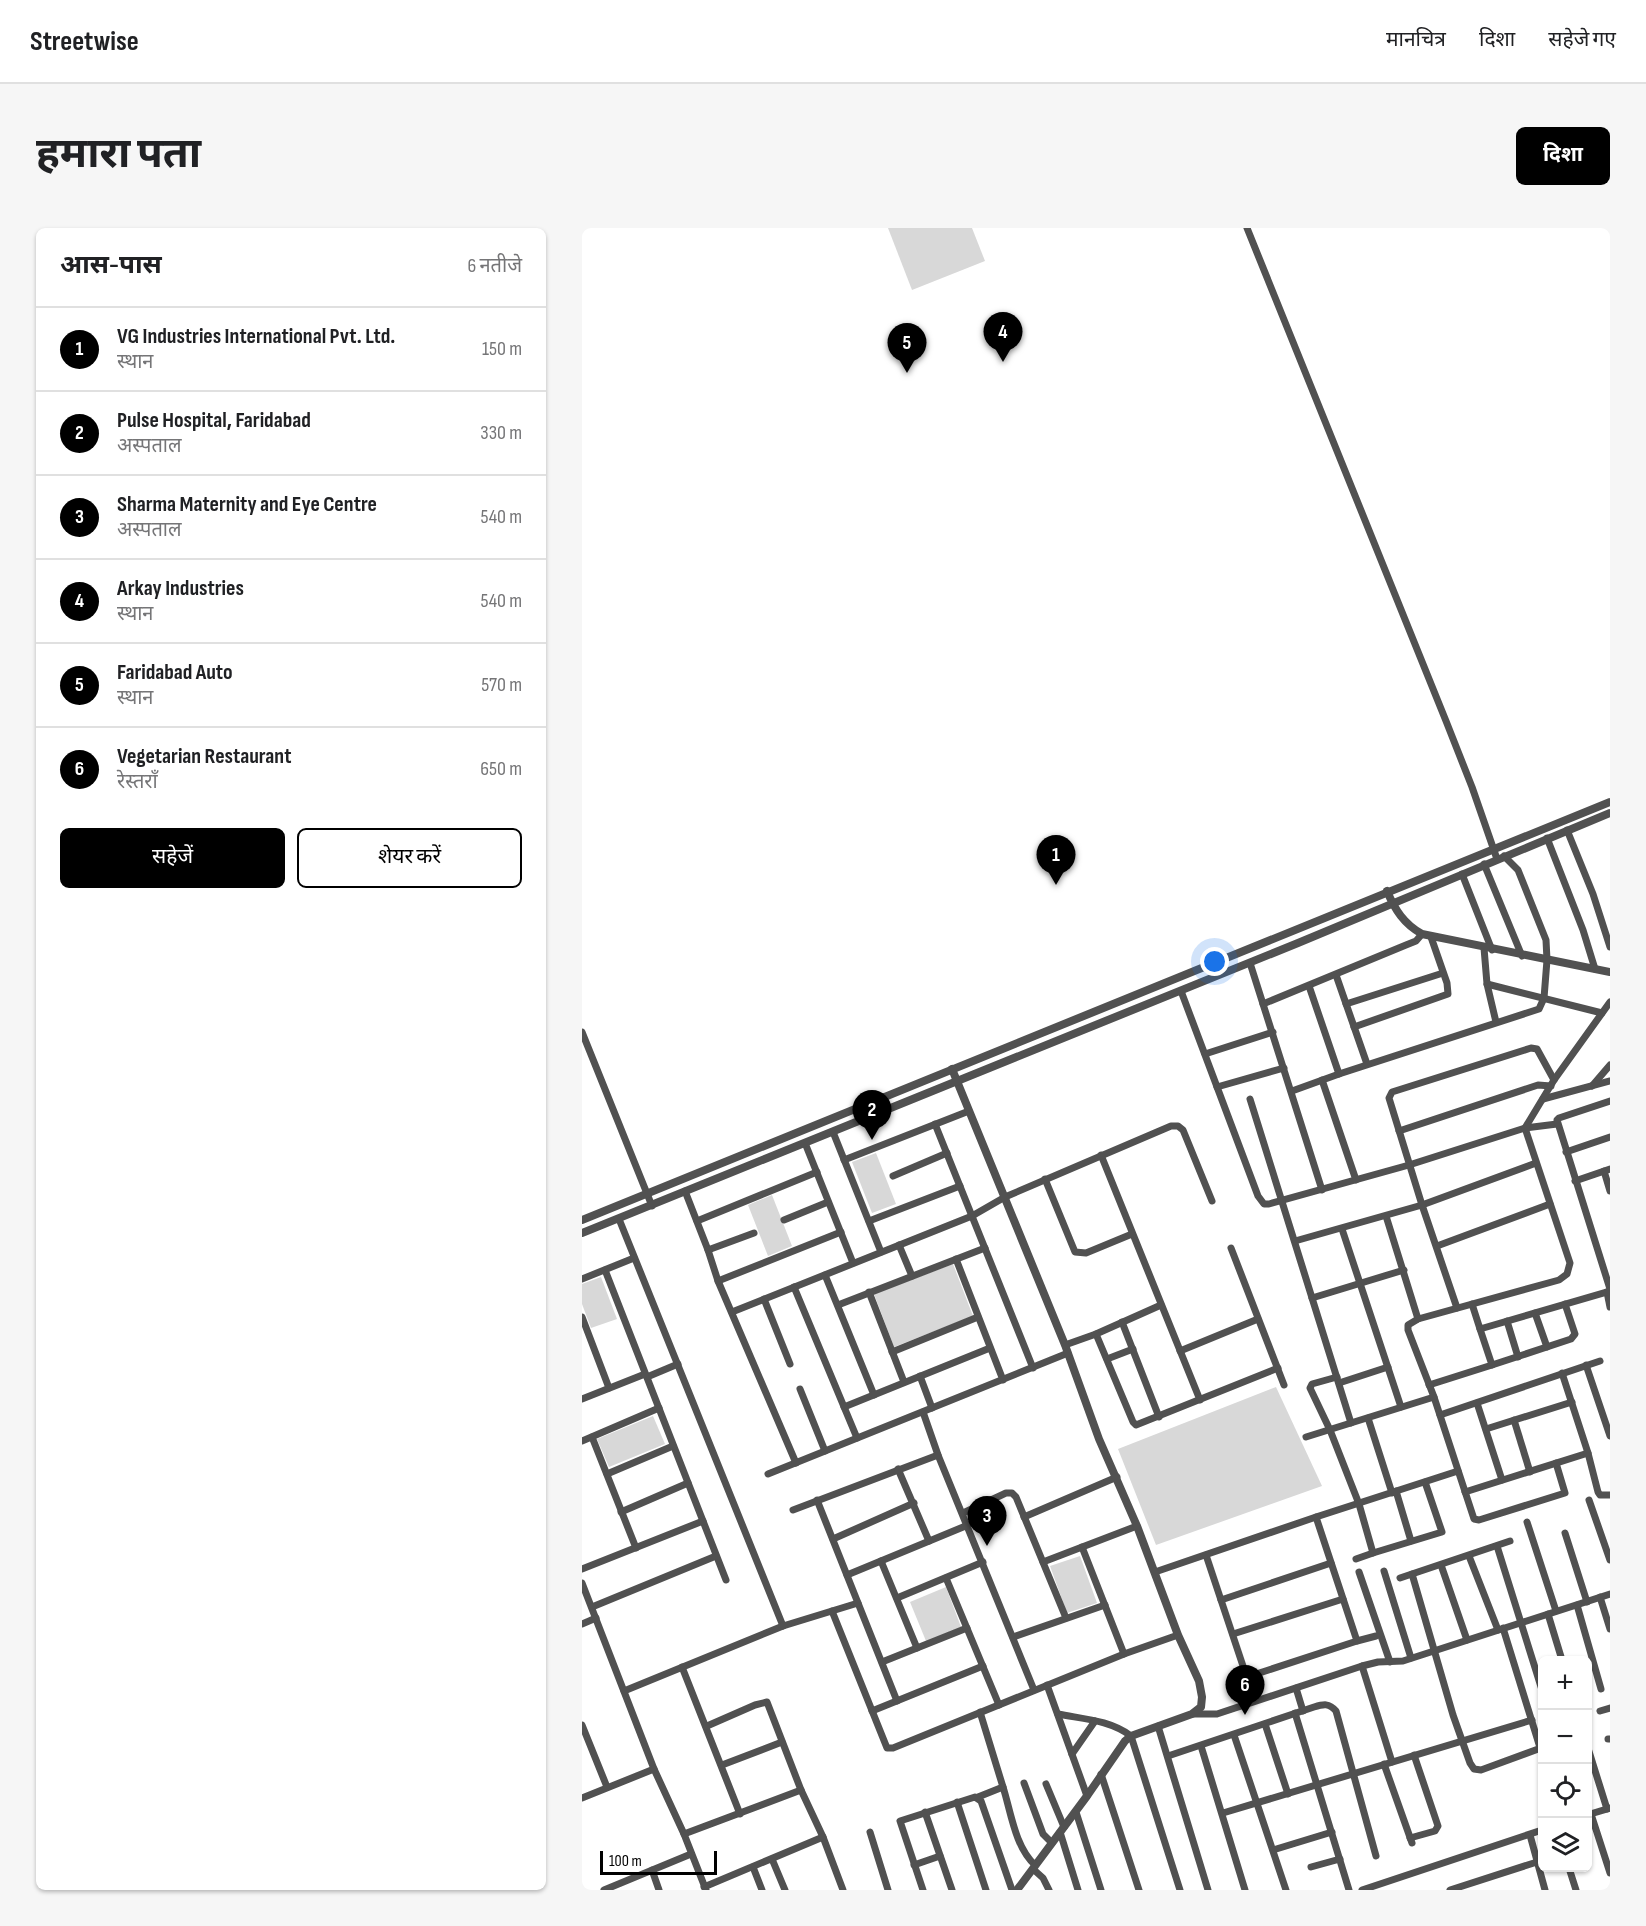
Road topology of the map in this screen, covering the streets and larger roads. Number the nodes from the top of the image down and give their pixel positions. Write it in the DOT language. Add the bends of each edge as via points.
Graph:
graph roads {
  1 [pos="1247,228"];
  2 [pos="1610,802"];
  3 [pos="1610,813"];
  4 [pos="1567,830"];
  5 [pos="1547,838"];
  6 [pos="1493,849"];
  7 [pos="1500,857"];
  8 [pos="1484,864"];
  9 [pos="1462,874"];
  10 [pos="1387,891"];
  11 [pos="1393,905"];
  12 [pos="1422,934"];
  13 [pos="1431,937"];
  14 [pos="1610,947"];
  15 [pos="1488,949"];
  16 [pos="1522,956"];
  17 [pos="1547,960"];
  18 [pos="1250,963"];
  19 [pos="1595,969"];
  20 [pos="1610,972"];
  21 [pos="1443,973"];
  22 [pos="1336,975"];
  23 [pos="1487,984"];
  24 [pos="1310,986"];
  25 [pos="1181,991"];
  26 [pos="1544,998"];
  27 [pos="1610,1002"];
  28 [pos="1263,1004"];
  29 [pos="1346,1004"];
  30 [pos="1602,1013"];
  31 [pos="1496,1022"];
  32 [pos="1354,1027"];
  33 [pos="582,1032"];
  34 [pos="1273,1032"];
  35 [pos="1205,1054"];
  36 [pos="1367,1064"];
  37 [pos="1610,1065"];
  38 [pos="1284,1068"];
  39 [pos="952,1069"];
  40 [pos="1339,1074"];
  41 [pos="1322,1080"];
  42 [pos="1610,1081"];
  43 [pos="957,1082"];
  44 [pos="1553,1083"];
  45 [pos="1592,1086"];
  46 [pos="1217,1087"];
  47 [pos="1292,1091"];
  48 [pos="1250,1099"];
  49 [pos="1543,1099"];
  50 [pos="1610,1101"];
  51 [pos="969,1111"];
  52 [pos="935,1124"];
  53 [pos="1557,1124"];
  54 [pos="1525,1128"];
  55 [pos="1399,1131"];
  56 [pos="832,1132"];
  57 [pos="1610,1137"];
  58 [pos="805,1143"];
  59 [pos="1566,1152"];
  60 [pos="947,1153"];
  61 [pos="1101,1155"];
  62 [pos="844,1161"];
  63 [pos="1536,1163"];
  64 [pos="1409,1165"];
  65 [pos="1607,1170"];
  66 [pos="817,1172"];
  67 [pos="893,1176"];
  68 [pos="1045,1179"];
  69 [pos="1356,1180"];
  70 [pos="1575,1181"];
  71 [pos="960,1186"];
  72 [pos="658,1189"];
  73 [pos="1322,1190"];
  74 [pos="685,1191"];
  75 [pos="1610,1191"];
  76 [pos="647,1193"];
  77 [pos="1005,1197"];
  78 [pos="663,1201"];
  79 [pos="1212,1201"];
  80 [pos="1282,1201"];
  81 [pos="828,1202"];
  82 [pos="1550,1204"];
  83 [pos="1422,1205"];
  84 [pos="652,1206"];
  85 [pos="972,1216"];
  86 [pos="1386,1216"];
  87 [pos="619,1219"];
  88 [pos="582,1220"];
  89 [pos="784,1220"];
  90 [pos="697,1221"];
  91 [pos="869,1221"];
  92 [pos="1342,1228"];
  93 [pos="841,1232"];
  94 [pos="582,1233"];
  95 [pos="754,1233"];
  96 [pos="1132,1234"];
  97 [pos="1295,1242"];
  98 [pos="899,1245"];
  99 [pos="1437,1246"];
  100 [pos="985,1248"];
  101 [pos="1231,1248"];
  102 [pos="708,1250"];
  103 [pos="881,1252"];
  104 [pos="634,1257"];
  105 [pos="956,1259"];
  106 [pos="853,1263"];
  107 [pos="605,1270"];
  108 [pos="1404,1270"];
  109 [pos="825,1275"];
  110 [pos="912,1276"];
  111 [pos="582,1279"];
  112 [pos="718,1281"];
  113 [pos="1360,1283"];
  114 [pos="794,1287"];
  115 [pos="1609,1291"];
  116 [pos="869,1292"];
  117 [pos="1312,1298"];
  118 [pos="764,1299"];
  119 [pos="1472,1304"];
  120 [pos="1565,1304"];
  121 [pos="838,1305"];
  122 [pos="1161,1305"];
  123 [pos="1610,1306"];
  124 [pos="1457,1308"];
  125 [pos="732,1312"];
  126 [pos="1535,1313"];
  127 [pos="582,1317"];
  128 [pos="978,1317"];
  129 [pos="1258,1319"];
  130 [pos="1418,1319"];
  131 [pos="1507,1321"];
  132 [pos="1122,1322"];
  133 [pos="1480,1329"];
  134 [pos="1096,1334"];
  135 [pos="1547,1347"];
  136 [pos="990,1348"];
  137 [pos="1067,1349"];
  138 [pos="1133,1349"];
  139 [pos="1180,1351"];
  140 [pos="892,1352"];
  141 [pos="1518,1357"];
  142 [pos="1107,1359"];
  143 [pos="1600,1361"];
  144 [pos="678,1364"];
  145 [pos="790,1364"];
  146 [pos="1492,1365"];
  147 [pos="1586,1365"];
  148 [pos="1388,1367"];
  149 [pos="1033,1368"];
  150 [pos="1278,1368"];
  151 [pos="1562,1374"];
  152 [pos="646,1375"];
  153 [pos="920,1376"];
  154 [pos="1003,1380"];
  155 [pos="1338,1380"];
  156 [pos="904,1382"];
  157 [pos="1284,1385"];
  158 [pos="1430,1385"];
  159 [pos="609,1388"];
  160 [pos="800,1389"];
  161 [pos="874,1395"];
  162 [pos="1434,1396"];
  163 [pos="582,1399"];
  164 [pos="1200,1400"];
  165 [pos="1477,1402"];
  166 [pos="1572,1402"];
  167 [pos="844,1407"];
  168 [pos="1401,1407"];
  169 [pos="659,1408"];
  170 [pos="932,1408"];
  171 [pos="923,1412"];
  172 [pos="1440,1415"];
  173 [pos="1159,1417"];
  174 [pos="1368,1418"];
  175 [pos="1514,1420"];
  176 [pos="1351,1423"];
  177 [pos="1486,1429"];
  178 [pos="1330,1430"];
  179 [pos="1610,1436"];
  180 [pos="592,1437"];
  181 [pos="1306,1437"];
  182 [pos="857,1438"];
  183 [pos="582,1441"];
  184 [pos="674,1446"];
  185 [pos="825,1451"];
  186 [pos="1588,1454"];
  187 [pos="938,1455"];
  188 [pos="796,1463"];
  189 [pos="1556,1463"];
  190 [pos="898,1469"];
  191 [pos="1458,1471"];
  192 [pos="1530,1472"];
  193 [pos="607,1474"];
  194 [pos="768,1474"];
  195 [pos="1117,1477"];
  196 [pos="1502,1480"];
  197 [pos="1425,1482"];
  198 [pos="688,1483"];
  199 [pos="1394,1492"];
  200 [pos="1465,1492"];
  201 [pos="1610,1495"];
  202 [pos="817,1500"];
  203 [pos="1589,1500"];
  204 [pos="914,1503"];
  205 [pos="1359,1504"];
  206 [pos="793,1510"];
  207 [pos="621,1512"];
  208 [pos="963,1513"];
  209 [pos="1024,1516"];
  210 [pos="1316,1516"];
  211 [pos="703,1521"];
  212 [pos="1527,1522"];
  213 [pos="968,1525"];
  214 [pos="1137,1526"];
  215 [pos="1565,1533"];
  216 [pos="832,1539"];
  217 [pos="928,1541"];
  218 [pos="1411,1541"];
  219 [pos="1510,1541"];
  220 [pos="1497,1546"];
  221 [pos="1082,1547"];
  222 [pos="636,1548"];
  223 [pos="1373,1552"];
  224 [pos="1206,1555"];
  225 [pos="1469,1556"];
  226 [pos="717,1557"];
  227 [pos="1356,1559"];
  228 [pos="1610,1560"];
  229 [pos="881,1561"];
  230 [pos="983,1562"];
  231 [pos="1042,1562"];
  232 [pos="1331,1563"];
  233 [pos="1441,1565"];
  234 [pos="582,1569"];
  235 [pos="1384,1571"];
  236 [pos="1155,1572"];
  237 [pos="1359,1572"];
  238 [pos="1413,1574"];
  239 [pos="847,1575"];
  240 [pos="946,1578"];
  241 [pos="1400,1578"];
  242 [pos="726,1580"];
  243 [pos="582,1583"];
  244 [pos="1610,1594"];
  245 [pos="897,1598"];
  246 [pos="1600,1598"];
  247 [pos="1343,1599"];
  248 [pos="1221,1600"];
  249 [pos="1587,1602"];
  250 [pos="858,1603"];
  251 [pos="1105,1605"];
  252 [pos="1577,1605"];
  253 [pos="592,1607"];
  254 [pos="832,1611"];
  255 [pos="1556,1611"];
  256 [pos="1548,1614"];
  257 [pos="596,1618"];
  258 [pos="1066,1618"];
  259 [pos="1523,1622"];
  260 [pos="582,1624"];
  261 [pos="783,1626"];
  262 [pos="967,1628"];
  263 [pos="1501,1629"];
  264 [pos="1610,1629"];
  265 [pos="1233,1634"];
  266 [pos="1178,1635"];
  267 [pos="1376,1636"];
  268 [pos="1013,1637"];
  269 [pos="1467,1640"];
  270 [pos="1356,1641"];
  271 [pos="917,1648"];
  272 [pos="1435,1650"];
  273 [pos="1124,1654"];
  274 [pos="1561,1656"];
  275 [pos="1411,1658"];
  276 [pos="882,1662"];
  277 [pos="1390,1662"];
  278 [pos="983,1666"];
  279 [pos="1362,1666"];
  280 [pos="682,1667"];
  281 [pos="1538,1676"];
  282 [pos="1247,1677"];
  283 [pos="1047,1685"];
  284 [pos="1296,1688"];
  285 [pos="1601,1689"];
  286 [pos="1034,1690"];
  287 [pos="624,1691"];
  288 [pos="1253,1695"];
  289 [pos="897,1701"];
  290 [pos="999,1705"];
  291 [pos="1610,1708"];
  292 [pos="872,1711"];
  293 [pos="1600,1711"];
  294 [pos="980,1712"];
  295 [pos="1299,1712"];
  296 [pos="1058,1714"];
  297 [pos="1192,1714"];
  298 [pos="1532,1720"];
  299 [pos="1095,1721"];
  300 [pos="1264,1724"];
  301 [pos="582,1725"];
  302 [pos="706,1726"];
  303 [pos="1158,1726"];
  304 [pos="1234,1735"];
  305 [pos="1131,1736"];
  306 [pos="584,1737"];
  307 [pos="1538,1739"];
  308 [pos="1462,1740"];
  309 [pos="782,1742"];
  310 [pos="1201,1746"];
  311 [pos="1538,1752"];
  312 [pos="1072,1754"];
  313 [pos="1414,1755"];
  314 [pos="1168,1756"];
  315 [pos="1592,1760"];
  316 [pos="1388,1763"];
  317 [pos="722,1766"];
  318 [pos="654,1769"];
  319 [pos="1101,1773"];
  320 [pos="1354,1773"];
  321 [pos="1024,1783"];
  322 [pos="1046,1784"];
  323 [pos="1318,1784"];
  324 [pos="608,1787"];
  325 [pos="1003,1787"];
  326 [pos="801,1790"];
  327 [pos="1287,1794"];
  328 [pos="1087,1796"];
  329 [pos="978,1797"];
  330 [pos="582,1798"];
  331 [pos="957,1802"];
  332 [pos="1257,1804"];
  333 [pos="1608,1808"];
  334 [pos="925,1812"];
  335 [pos="1076,1812"];
  336 [pos="1222,1813"];
  337 [pos="1592,1813"];
  338 [pos="740,1814"];
  339 [pos="1590,1818"];
  340 [pos="1062,1829"];
  341 [pos="870,1832"];
  342 [pos="1332,1832"];
  343 [pos="1538,1832"];
  344 [pos="684,1834"];
  345 [pos="1530,1835"];
  346 [pos="824,1837"];
  347 [pos="1052,1843"];
  348 [pos="1273,1850"];
  349 [pos="692,1854"];
  350 [pos="940,1856"];
  351 [pos="1376,1856"];
  352 [pos="772,1859"];
  353 [pos="1340,1859"];
  354 [pos="1536,1862"];
  355 [pos="914,1865"];
  356 [pos="753,1867"];
  357 [pos="1034,1867"];
  358 [pos="1311,1867"];
  359 [pos="652,1870"];
  360 [pos="1570,1872"];
  361 [pos="1610,1873"];
  362 [pos="705,1888"];
  363 [pos="604,1890"];
  364 [pos="659,1890"];
  365 [pos="762,1890"];
  366 [pos="785,1890"];
  367 [pos="843,1890"];
  368 [pos="888,1890"];
  369 [pos="923,1890"];
  370 [pos="952,1890"];
  371 [pos="986,1890"];
  372 [pos="1012,1890"];
  373 [pos="1017,1890"];
  374 [pos="1049,1890"];
  375 [pos="1078,1890"];
  376 [pos="1101,1890"];
  377 [pos="1139,1890"];
  378 [pos="1180,1890"];
  379 [pos="1208,1890"];
  380 [pos="1245,1890"];
  381 [pos="1286,1890"];
  382 [pos="1349,1890"];
  383 [pos="1362,1890"];
  384 [pos="1450,1890"];
  385 [pos="1545,1890"];
  386 [pos="1576,1890"];
  1 -- 6 [label="street"];
  2 -- 6 [label="street"];
  3 -- 4 [label="street"];
  4 -- 5 [label="street"];
  4 -- 14 [label="street"];
  5 -- 7 [label="street"];
  5 -- 19 [label="street"];
  6 -- 7 [label="street"];
  6 -- 10 [label="street"];
  7 -- 8 [label="street"];
  7 -- 17 [label="street" via="1518,870 1546,940"];
  8 -- 9 [label="street"];
  8 -- 16 [label="street"];
  9 -- 11 [label="street"];
  9 -- 15 [label="street"];
  10 -- 11 [label="street"];
  10 -- 39 [label="street"];
  11 -- 12 [label="street" via="1410,928"];
  11 -- 18 [label="street"];
  12 -- 13 [label="street"];
  12 -- 22 [label="street" via="1419,939"];
  13 -- 15 [label="street"];
  13 -- 21 [label="street"];
  15 -- 16 [label="street"];
  15 -- 23 [label="street"];
  16 -- 17 [label="street"];
  17 -- 19 [label="street"];
  17 -- 26 [label="street"];
  18 -- 25 [label="street"];
  18 -- 28 [label="street"];
  19 -- 20 [label="street"];
  21 -- 29 [label="street"];
  21 -- 32 [label="street" via="1446,997"];
  22 -- 24 [label="street"];
  22 -- 29 [label="street"];
  23 -- 26 [label="street"];
  23 -- 31 [label="street"];
  24 -- 28 [label="street"];
  24 -- 40 [label="street"];
  25 -- 35 [label="street"];
  25 -- 43 [label="street"];
  26 -- 30 [label="street"];
  26 -- 31 [label="street" via="1539,1009"];
  27 -- 30 [label="street"];
  28 -- 34 [label="street"];
  29 -- 32 [label="street"];
  30 -- 44 [label="street"];
  31 -- 36 [label="street"];
  32 -- 36 [label="street"];
  33 -- 76 [label="street"];
  34 -- 35 [label="street"];
  34 -- 38 [label="street"];
  35 -- 46 [label="street"];
  36 -- 40 [label="street"];
  37 -- 45 [label="street"];
  38 -- 46 [label="street"];
  38 -- 47 [label="street"];
  39 -- 43 [label="street"];
  39 -- 72 [label="street"];
  40 -- 41 [label="street"];
  41 -- 47 [label="street"];
  41 -- 69 [label="street"];
  42 -- 45 [label="street"];
  43 -- 51 [label="street"];
  43 -- 56 [label="street"];
  44 -- 49 [label="street"];
  44 -- 55 [label="street"];
  44 -- 55 [label="street" via="1537,1049 1532,1048 1392,1092 1389,1098"];
  45 -- 49 [label="street"];
  46 -- 80 [label="street" via="1260,1201"];
  47 -- 73 [label="street"];
  48 -- 80 [label="street"];
  49 -- 54 [label="street"];
  50 -- 53 [label="street" via="1559,1118"];
  51 -- 52 [label="street"];
  51 -- 77 [label="street"];
  52 -- 60 [label="street"];
  52 -- 62 [label="street"];
  53 -- 54 [label="street"];
  53 -- 59 [label="street"];
  54 -- 63 [label="street"];
  54 -- 64 [label="street"];
  55 -- 64 [label="street"];
  56 -- 58 [label="street"];
  56 -- 62 [label="street"];
  57 -- 59 [label="street"];
  58 -- 66 [label="street"];
  58 -- 74 [label="street"];
  59 -- 70 [label="street"];
  60 -- 67 [label="street"];
  60 -- 71 [label="street"];
  61 -- 68 [label="street"];
  61 -- 79 [label="street" via="1178,1126"];
  61 -- 96 [label="street"];
  62 -- 91 [label="street"];
  63 -- 82 [label="street"];
  63 -- 83 [label="street"];
  64 -- 69 [label="street"];
  64 -- 83 [label="street"];
  65 -- 70 [label="street"];
  65 -- 75 [label="street"];
  66 -- 81 [label="street"];
  66 -- 90 [label="street"];
  68 -- 77 [label="street"];
  68 -- 96 [label="street" via="1075,1252 1086,1253"];
  69 -- 73 [label="street"];
  70 -- 115 [label="street"];
  71 -- 85 [label="street"];
  71 -- 91 [label="street"];
  72 -- 76 [label="street"];
  72 -- 78 [label="street"];
  73 -- 80 [label="street"];
  74 -- 78 [label="street"];
  74 -- 90 [label="street"];
  76 -- 84 [label="street"];
  76 -- 88 [label="street"];
  77 -- 85 [label="street"];
  77 -- 137 [label="street"];
  78 -- 84 [label="street"];
  80 -- 97 [label="street"];
  81 -- 89 [label="street"];
  81 -- 93 [label="street"];
  82 -- 99 [label="street"];
  82 -- 119 [label="street" via="1570,1263 1567,1274 1559,1280"];
  83 -- 86 [label="street"];
  83 -- 99 [label="street"];
  84 -- 87 [label="street"];
  85 -- 98 [label="street"];
  85 -- 100 [label="street"];
  86 -- 92 [label="street"];
  86 -- 108 [label="street"];
  87 -- 94 [label="street"];
  87 -- 104 [label="street"];
  90 -- 102 [label="street"];
  91 -- 103 [label="street"];
  92 -- 97 [label="street"];
  92 -- 113 [label="street"];
  93 -- 106 [label="street"];
  93 -- 112 [label="street"];
  95 -- 102 [label="street"];
  96 -- 122 [label="street"];
  97 -- 117 [label="street"];
  98 -- 103 [label="street"];
  98 -- 110 [label="street"];
  99 -- 124 [label="street"];
  100 -- 105 [label="street"];
  100 -- 149 [label="street"];
  101 -- 129 [label="street"];
  102 -- 112 [label="street"];
  103 -- 106 [label="street"];
  104 -- 107 [label="street"];
  104 -- 144 [label="street"];
  105 -- 110 [label="street"];
  105 -- 128 [label="street"];
  106 -- 109 [label="street"];
  107 -- 111 [label="street"];
  107 -- 152 [label="street"];
  108 -- 113 [label="street"];
  108 -- 130 [label="street"];
  109 -- 114 [label="street"];
  109 -- 121 [label="street"];
  110 -- 116 [label="street"];
  112 -- 125 [label="street"];
  113 -- 117 [label="street"];
  113 -- 148 [label="street"];
  114 -- 118 [label="street"];
  114 -- 167 [label="street"];
  115 -- 120 [label="street"];
  115 -- 123 [label="street"];
  116 -- 121 [label="street"];
  116 -- 140 [label="street"];
  117 -- 155 [label="street"];
  118 -- 125 [label="street"];
  118 -- 145 [label="street"];
  119 -- 124 [label="street"];
  119 -- 133 [label="street"];
  120 -- 126 [label="street"];
  120 -- 135 [label="street" via="1574,1337"];
  121 -- 161 [label="street"];
  122 -- 132 [label="street"];
  122 -- 139 [label="street"];
  124 -- 130 [label="street"];
  125 -- 188 [label="street"];
  126 -- 131 [label="street"];
  126 -- 135 [label="street"];
  127 -- 159 [label="street"];
  128 -- 136 [label="street"];
  128 -- 140 [label="street"];
  129 -- 139 [label="street"];
  129 -- 150 [label="street"];
  130 -- 158 [label="street" via="1408,1325 1408,1330"];
  131 -- 133 [label="street"];
  131 -- 141 [label="street"];
  132 -- 134 [label="street"];
  132 -- 138 [label="street"];
  133 -- 146 [label="street"];
  134 -- 137 [label="street"];
  134 -- 142 [label="street"];
  135 -- 141 [label="street"];
  136 -- 153 [label="street"];
  136 -- 154 [label="street"];
  137 -- 149 [label="street"];
  137 -- 195 [label="street"];
  138 -- 142 [label="street"];
  138 -- 173 [label="street"];
  139 -- 164 [label="street"];
  140 -- 156 [label="street"];
  141 -- 146 [label="street"];
  142 -- 173 [label="street" via="1133,1422 1141,1425"];
  143 -- 147 [label="street"];
  144 -- 152 [label="street"];
  144 -- 261 [label="street"];
  146 -- 158 [label="street"];
  147 -- 151 [label="street"];
  147 -- 179 [label="street"];
  148 -- 155 [label="street"];
  148 -- 168 [label="street"];
  149 -- 154 [label="street"];
  150 -- 157 [label="street"];
  150 -- 164 [label="street"];
  151 -- 165 [label="street"];
  151 -- 166 [label="street"];
  152 -- 159 [label="street"];
  152 -- 169 [label="street"];
  153 -- 156 [label="street"];
  153 -- 170 [label="street"];
  154 -- 170 [label="street"];
  155 -- 176 [label="street"];
  155 -- 178 [label="street" via="1310,1385"];
  156 -- 161 [label="street"];
  158 -- 162 [label="street"];
  159 -- 163 [label="street"];
  160 -- 185 [label="street"];
  161 -- 167 [label="street"];
  162 -- 168 [label="street"];
  162 -- 172 [label="street"];
  164 -- 173 [label="street"];
  165 -- 172 [label="street"];
  165 -- 177 [label="street"];
  166 -- 175 [label="street"];
  166 -- 186 [label="street"];
  167 -- 182 [label="street"];
  168 -- 174 [label="street"];
  169 -- 180 [label="street"];
  169 -- 184 [label="street"];
  170 -- 171 [label="street"];
  171 -- 182 [label="street"];
  171 -- 187 [label="street"];
  172 -- 191 [label="street"];
  174 -- 176 [label="street"];
  174 -- 199 [label="street"];
  175 -- 177 [label="street"];
  175 -- 192 [label="street"];
  176 -- 178 [label="street"];
  177 -- 196 [label="street"];
  178 -- 181 [label="street"];
  178 -- 205 [label="street"];
  180 -- 183 [label="street"];
  180 -- 193 [label="street"];
  182 -- 185 [label="street"];
  184 -- 193 [label="street"];
  184 -- 198 [label="street"];
  185 -- 188 [label="street"];
  186 -- 189 [label="street"];
  186 -- 201 [label="street" via="1598,1492"];
  187 -- 190 [label="street"];
  187 -- 208 [label="street"];
  188 -- 194 [label="street"];
  189 -- 192 [label="street"];
  189 -- 200 [label="street" via="1565,1493 1479,1520 1474,1519"];
  190 -- 202 [label="street"];
  190 -- 204 [label="street"];
  191 -- 197 [label="street"];
  191 -- 200 [label="street"];
  192 -- 196 [label="street"];
  193 -- 207 [label="street"];
  195 -- 209 [label="street"];
  195 -- 214 [label="street"];
  196 -- 200 [label="street"];
  197 -- 199 [label="street"];
  197 -- 218 [label="street" via="1442,1532"];
  198 -- 207 [label="street"];
  198 -- 211 [label="street"];
  199 -- 205 [label="street"];
  199 -- 218 [label="street"];
  202 -- 206 [label="street"];
  202 -- 216 [label="street"];
  203 -- 228 [label="street"];
  204 -- 216 [label="street"];
  204 -- 217 [label="street"];
  205 -- 210 [label="street"];
  205 -- 223 [label="street"];
  207 -- 222 [label="street"];
  208 -- 209 [label="street" via="1012,1493"];
  208 -- 213 [label="street"];
  209 -- 231 [label="street"];
  210 -- 224 [label="street"];
  210 -- 232 [label="street"];
  211 -- 222 [label="street"];
  211 -- 226 [label="street"];
  212 -- 255 [label="street"];
  213 -- 217 [label="street"];
  213 -- 230 [label="street"];
  214 -- 221 [label="street"];
  214 -- 236 [label="street"];
  215 -- 249 [label="street"];
  216 -- 239 [label="street"];
  217 -- 229 [label="street"];
  218 -- 223 [label="street"];
  219 -- 220 [label="street"];
  220 -- 225 [label="street"];
  220 -- 259 [label="street"];
  221 -- 231 [label="street"];
  221 -- 251 [label="street"];
  222 -- 234 [label="street"];
  223 -- 227 [label="street"];
  224 -- 236 [label="street"];
  224 -- 248 [label="street"];
  225 -- 233 [label="street"];
  225 -- 263 [label="street"];
  226 -- 242 [label="street"];
  226 -- 253 [label="street"];
  229 -- 239 [label="street"];
  229 -- 245 [label="street"];
  230 -- 240 [label="street"];
  230 -- 268 [label="street"];
  231 -- 258 [label="street"];
  232 -- 247 [label="street"];
  232 -- 248 [label="street"];
  233 -- 238 [label="street"];
  233 -- 269 [label="street"];
  235 -- 275 [label="street"];
  236 -- 266 [label="street"];
  237 -- 277 [label="street"];
  238 -- 241 [label="street"];
  238 -- 272 [label="street"];
  239 -- 250 [label="street"];
  240 -- 245 [label="street"];
  240 -- 262 [label="street"];
  243 -- 253 [label="street"];
  244 -- 246 [label="street"];
  245 -- 271 [label="street"];
  246 -- 249 [label="street"];
  246 -- 264 [label="street"];
  247 -- 265 [label="street"];
  247 -- 270 [label="street"];
  248 -- 265 [label="street"];
  249 -- 252 [label="street"];
  250 -- 254 [label="street"];
  250 -- 276 [label="street"];
  251 -- 258 [label="street"];
  251 -- 273 [label="street"];
  252 -- 255 [label="street"];
  252 -- 285 [label="street"];
  253 -- 257 [label="street"];
  254 -- 261 [label="street"];
  254 -- 292 [label="street"];
  255 -- 256 [label="street"];
  256 -- 259 [label="street"];
  256 -- 274 [label="street"];
  257 -- 260 [label="street"];
  257 -- 287 [label="street"];
  258 -- 268 [label="street"];
  259 -- 263 [label="street"];
  259 -- 281 [label="street"];
  261 -- 280 [label="street"];
  262 -- 271 [label="street"];
  262 -- 278 [label="street"];
  263 -- 269 [label="street"];
  263 -- 298 [label="street"];
  265 -- 282 [label="street"];
  266 -- 273 [label="street"];
  266 -- 297 [label="street" via="1201,1689 1201,1707"];
  267 -- 270 [label="street"];
  268 -- 286 [label="street"];
  269 -- 272 [label="street"];
  270 -- 282 [label="street"];
  271 -- 276 [label="street"];
  272 -- 275 [label="street"];
  272 -- 308 [label="street"];
  273 -- 283 [label="street"];
  275 -- 277 [label="street"];
  276 -- 289 [label="street"];
  277 -- 279 [label="street"];
  278 -- 289 [label="street"];
  278 -- 290 [label="street"];
  279 -- 284 [label="street"];
  279 -- 316 [label="street"];
  280 -- 287 [label="street"];
  280 -- 302 [label="street"];
  282 -- 288 [label="street"];
  283 -- 286 [label="street"];
  283 -- 296 [label="street"];
  284 -- 295 [label="street"];
  284 -- 297 [label="street" via="1216,1714"];
  286 -- 290 [label="street"];
  287 -- 318 [label="street"];
  289 -- 292 [label="street"];
  290 -- 294 [label="street"];
  291 -- 293 [label="street"];
  292 -- 294 [label="street" via="887,1748"];
  294 -- 325 [label="street"];
  295 -- 300 [label="street"];
  295 -- 320 [label="street" via="1331,1705"];
  295 -- 323 [label="street"];
  296 -- 299 [label="street"];
  296 -- 312 [label="street"];
  297 -- 303 [label="street"];
  298 -- 307 [label="street"];
  298 -- 308 [label="street"];
  299 -- 305 [label="street"];
  299 -- 312 [label="street"];
  300 -- 304 [label="street"];
  300 -- 327 [label="street"];
  301 -- 306 [label="street"];
  302 -- 309 [label="street" via="767,1702"];
  302 -- 317 [label="street"];
  303 -- 305 [label="street"];
  303 -- 314 [label="street"];
  304 -- 310 [label="street"];
  304 -- 332 [label="street"];
  305 -- 319 [label="street"];
  305 -- 378 [label="street"];
  306 -- 324 [label="street"];
  308 -- 311 [label="street" via="1474,1769"];
  308 -- 313 [label="street"];
  309 -- 317 [label="street"];
  309 -- 326 [label="street"];
  310 -- 314 [label="street"];
  310 -- 336 [label="street"];
  312 -- 328 [label="street"];
  313 -- 316 [label="street"];
  313 -- 316 [label="street" via="1438,1826 1411,1841"];
  314 -- 379 [label="street"];
  315 -- 333 [label="street"];
  316 -- 320 [label="street"];
  317 -- 338 [label="street"];
  318 -- 324 [label="street"];
  318 -- 344 [label="street"];
  319 -- 328 [label="street"];
  319 -- 377 [label="street"];
  320 -- 323 [label="street"];
  320 -- 351 [label="street"];
  321 -- 347 [label="street" via="1043,1834"];
  322 -- 340 [label="street"];
  323 -- 327 [label="street"];
  323 -- 342 [label="street"];
  324 -- 330 [label="street"];
  325 -- 329 [label="street"];
  325 -- 357 [label="street" via="1022,1848"];
  326 -- 338 [label="street"];
  326 -- 346 [label="street"];
  327 -- 332 [label="street"];
  328 -- 335 [label="street"];
  329 -- 331 [label="street"];
  329 -- 372 [label="street"];
  331 -- 334 [label="street"];
  331 -- 371 [label="street"];
  332 -- 336 [label="street"];
  332 -- 348 [label="street"];
  333 -- 337 [label="street"];
  334 -- 350 [label="street"];
  334 -- 355 [label="street" via="900,1822"];
  335 -- 340 [label="street"];
  335 -- 376 [label="street"];
  336 -- 380 [label="street"];
  338 -- 344 [label="street"];
  339 -- 361 [label="street"];
  340 -- 347 [label="street"];
  340 -- 375 [label="street"];
  341 -- 368 [label="street"];
  342 -- 348 [label="street"];
  342 -- 353 [label="street"];
  343 -- 345 [label="street"];
  344 -- 349 [label="street"];
  345 -- 354 [label="street"];
  345 -- 383 [label="street"];
  346 -- 352 [label="street"];
  346 -- 367 [label="street"];
  347 -- 357 [label="street"];
  348 -- 381 [label="street"];
  349 -- 359 [label="street"];
  349 -- 362 [label="street"];
  350 -- 355 [label="street"];
  350 -- 370 [label="street"];
  352 -- 356 [label="street"];
  352 -- 366 [label="street"];
  353 -- 358 [label="street"];
  353 -- 382 [label="street"];
  354 -- 384 [label="street"];
  354 -- 385 [label="street"];
  355 -- 369 [label="street"];
  356 -- 362 [label="street"];
  356 -- 365 [label="street"];
  357 -- 373 [label="street"];
  357 -- 374 [label="street"];
  359 -- 363 [label="street"];
  359 -- 364 [label="street"];
  360 -- 386 [label="street"];
}
